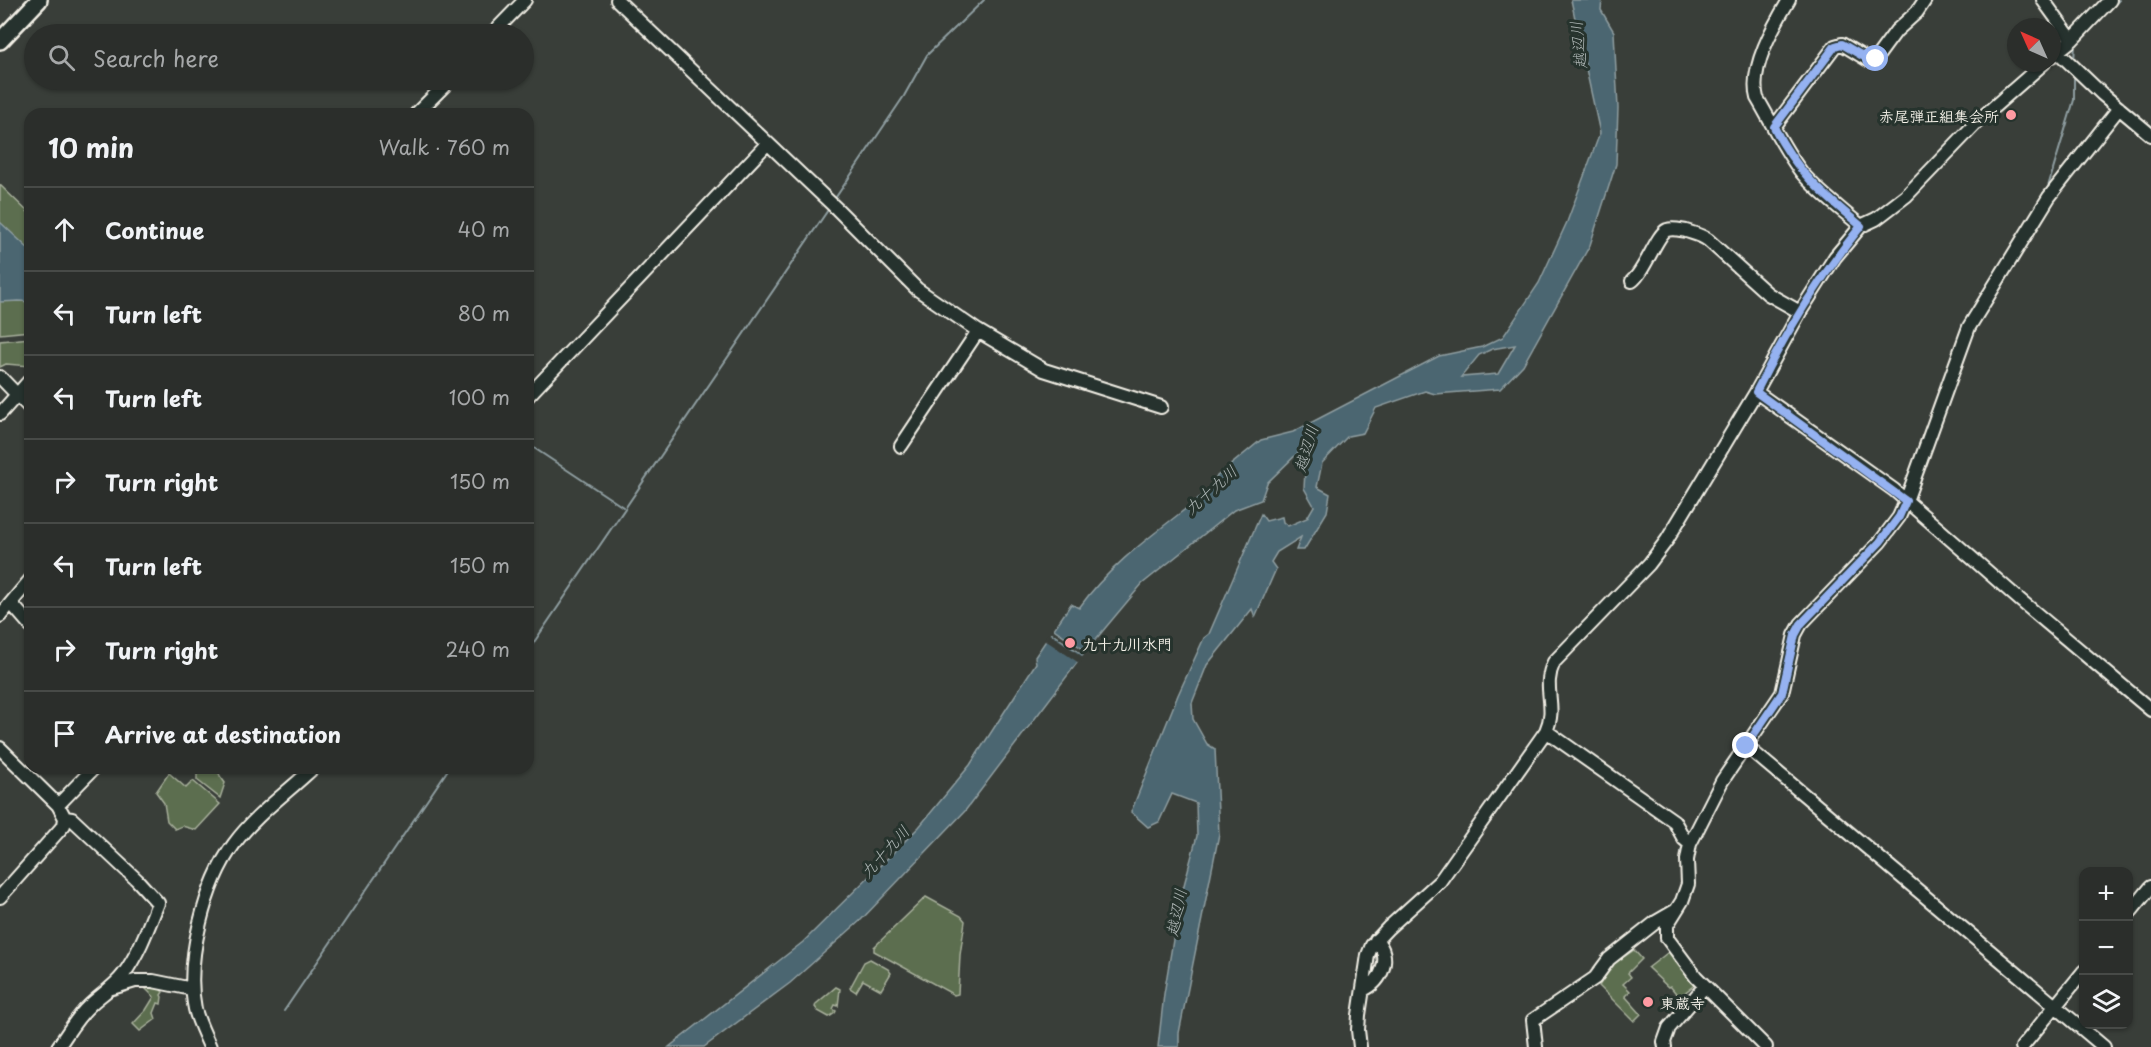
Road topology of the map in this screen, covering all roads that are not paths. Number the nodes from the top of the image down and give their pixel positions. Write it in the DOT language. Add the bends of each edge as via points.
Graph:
graph roads {
  1 [pos="39,0"];
  2 [pos="525,0"];
  3 [pos="617,0"];
  4 [pos="1789,0"];
  5 [pos="1925,0"];
  6 [pos="2043,0"];
  7 [pos="2110,0"];
  8 [pos="502,24"];
  9 [pos="2072,40"];
  10 [pos="0,41"];
  11 [pos="2061,49"];
  12 [pos="2061,60"];
  13 [pos="2034,72"];
  14 [pos="440,90"];
  15 [pos="423,108"];
  16 [pos="2120,108"];
  17 [pos="1774,127"];
  18 [pos="2151,135"];
  19 [pos="766,144"];
  20 [pos="1861,226"];
  21 [pos="1632,281"];
  22 [pos="1800,312"];
  23 [pos="978,331"];
  24 [pos="0,377"];
  25 [pos="24,386"];
  26 [pos="534,389"];
  27 [pos="1756,392"];
  28 [pos="17,394"];
  29 [pos="24,402"];
  30 [pos="1161,407"];
  31 [pos="0,414"];
  32 [pos="901,446"];
  33 [pos="1904,499"];
  34 [pos="24,587"];
  35 [pos="11,603"];
  36 [pos="0,616"];
  37 [pos="24,618"];
  38 [pos="2151,710"];
  39 [pos="1546,731"];
  40 [pos="1746,746"];
  41 [pos="0,747"];
  42 [pos="24,771"];
  43 [pos="27,774"];
  44 [pos="88,774"];
  45 [pos="306,774"];
  46 [pos="58,805"];
  47 [pos="65,818"];
  48 [pos="1690,844"];
  49 [pos="2151,887"];
  50 [pos="0,897"];
  51 [pos="2133,909"];
  52 [pos="1676,910"];
  53 [pos="1376,940"];
  54 [pos="2081,975"];
  55 [pos="1706,986"];
  56 [pos="111,989"];
  57 [pos="192,989"];
  58 [pos="1363,990"];
  59 [pos="2055,1006"];
  60 [pos="58,1047"];
  61 [pos="210,1047"];
  62 [pos="1360,1047"];
  63 [pos="1536,1047"];
  64 [pos="1665,1047"];
  65 [pos="1766,1047"];
  66 [pos="2022,1047"];
  67 [pos="2104,1047"];
  1 -- 10 [label="main road"];
  2 -- 8 [label="street"];
  3 -- 19 [label="street"];
  4 -- 17 [label="street" via="1763,51 1755,92"];
  5 -- 17 [label="street" via="1874,61 1842,44 1835,46"];
  6 -- 9 [label="street"];
  7 -- 9 [label="street"];
  9 -- 11 [label="street"];
  12 -- 16 [label="street"];
  13 -- 20 [label="street" via="1980,119 1906,196"];
  14 -- 15 [label="street"];
  16 -- 18 [label="street"];
  16 -- 33 [label="street" via="2049,197 1969,327"];
  17 -- 20 [label="street" via="1802,172"];
  19 -- 23 [label="street" via="905,279"];
  19 -- 26 [label="street"];
  20 -- 22 [label="street" via="1835,257"];
  21 -- 22 [label="street" via="1662,234 1680,230 1708,240 1768,294"];
  22 -- 27 [label="street"];
  23 -- 30 [label="street" via="1044,370"];
  23 -- 32 [label="street"];
  24 -- 28 [label="street"];
  25 -- 28 [label="street"];
  27 -- 33 [label="street"];
  27 -- 39 [label="street" via="1667,540 1649,564 1554,662 1547,681 1552,715"];
  28 -- 29 [label="street"];
  28 -- 31 [label="street"];
  33 -- 38 [label="street"];
  33 -- 40 [label="street" via="1899,517 1880,542 1801,624 1782,693"];
  34 -- 35 [label="street"];
  35 -- 36 [label="street"];
  35 -- 37 [label="street"];
  39 -- 48 [label="street" via="1674,821"];
  39 -- 53 [label="street" via="1440,881"];
  40 -- 48 [label="street"];
  40 -- 59 [label="street"];
  41 -- 42 [label="street"];
  43 -- 46 [label="street"];
  44 -- 46 [label="street"];
  45 -- 57 [label="street" via="248,827 218,869 203,909"];
  46 -- 47 [label="street"];
  47 -- 50 [label="street" via="64,825"];
  47 -- 56 [label="street" via="72,819 158,903 144,938"];
  48 -- 52 [label="street" via="1690,880"];
  49 -- 51 [label="street"];
  52 -- 55 [label="street" via="1667,926 1667,938"];
  52 -- 63 [label="street" via="1609,959 1595,978 1533,1020"];
  53 -- 58 [label="street" via="1368,955"];
  53 -- 58 [label="street" via="1383,949 1385,962 1377,979"];
  54 -- 59 [label="street"];
  55 -- 64 [label="street" via="1670,1028"];
  55 -- 65 [label="street"];
  56 -- 57 [label="street" via="135,981"];
  56 -- 60 [label="street" via="81,1014"];
  57 -- 61 [label="street" via="195,1011"];
  58 -- 62 [label="street"];
  59 -- 66 [label="street"];
  59 -- 67 [label="street"];
}
